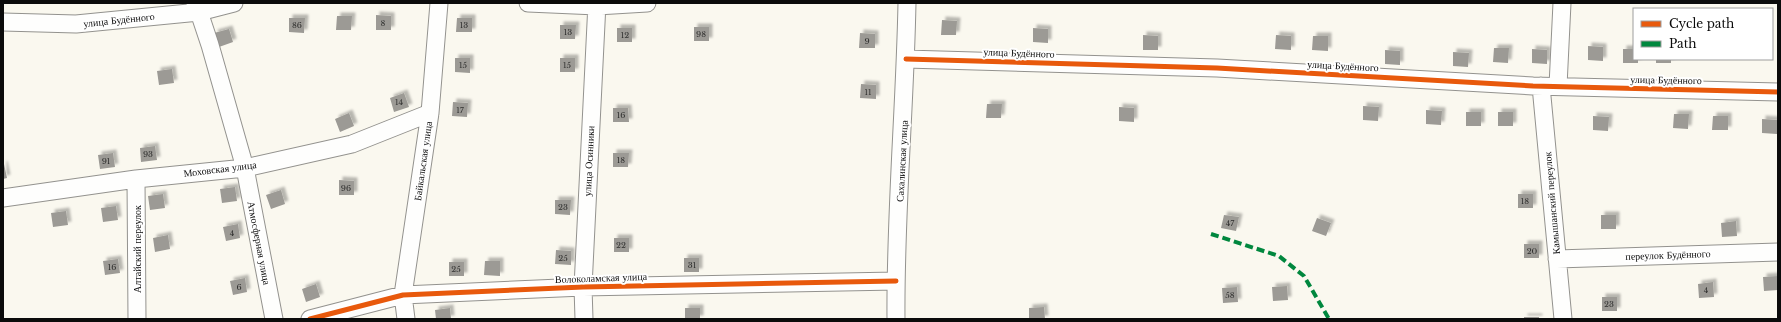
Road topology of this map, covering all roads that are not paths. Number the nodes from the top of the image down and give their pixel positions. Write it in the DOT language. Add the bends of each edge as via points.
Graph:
graph roads {
  1 [pos="234,3"];
  2 [pos="439,3"];
  3 [pos="528,3"];
  4 [pos="647,3"];
  5 [pos="907,3"];
  6 [pos="1562,3"];
  7 [pos="597,4"];
  8 [pos="197,7"];
  9 [pos="3,22"];
  10 [pos="906,59"];
  11 [pos="1550,86"];
  12 [pos="1778,92"];
  13 [pos="430,113"];
  14 [pos="245,168"];
  15 [pos="136,179"];
  16 [pos="3,198"];
  17 [pos="1778,252"];
  18 [pos="1557,258"];
  19 [pos="896,281"];
  20 [pos="583,287"];
  21 [pos="403,295"];
  22 [pos="137,319"];
  23 [pos="274,319"];
  24 [pos="310,319"];
  25 [pos="406,319"];
  26 [pos="584,319"];
  27 [pos="896,319"];
  28 [pos="1563,319"];
  1 -- 8 [label="street, улица Будённого"];
  2 -- 13 [label="street, Байкальская улица"];
  3 -- 7 [label="street"];
  4 -- 7 [label="street"];
  5 -- 10 [label="street, Сахалинская улица"];
  6 -- 11 [label="street, Камышанский переулок"];
  7 -- 20 [label="street, улица Осинники"];
  8 -- 9 [label="street, улица Будённого" via="76,24"];
  8 -- 14 [label="street, Атмосферная улица"];
  10 -- 11 [label="street, улица Будённого" via="1217,68"];
  10 -- 19 [label="street, Сахалинская улица"];
  11 -- 12 [label="street, улица Будённого"];
  11 -- 18 [label="street, Камышанский переулок"];
  13 -- 14 [label="street, Моховская улица" via="352,144"];
  13 -- 21 [label="street, Байкальская улица"];
  14 -- 15 [label="street, Моховская улица"];
  14 -- 23 [label="street, Атмосферная улица"];
  15 -- 16 [label="street, Моховская улица"];
  15 -- 22 [label="street, Алтайский переулок"];
  17 -- 18 [label="street, переулок Будённого"];
  18 -- 28 [label="street, Камышанский переулок"];
  19 -- 20 [label="street, Волоколамская улица"];
  19 -- 27 [label="street, Сахалинская улица"];
  20 -- 21 [label="street, Волоколамская улица"];
  20 -- 26 [label="street, улица Осинники"];
  21 -- 24 [label="street, Волоколамская улица"];
  21 -- 25 [label="street, Байкальская улица"];
}
